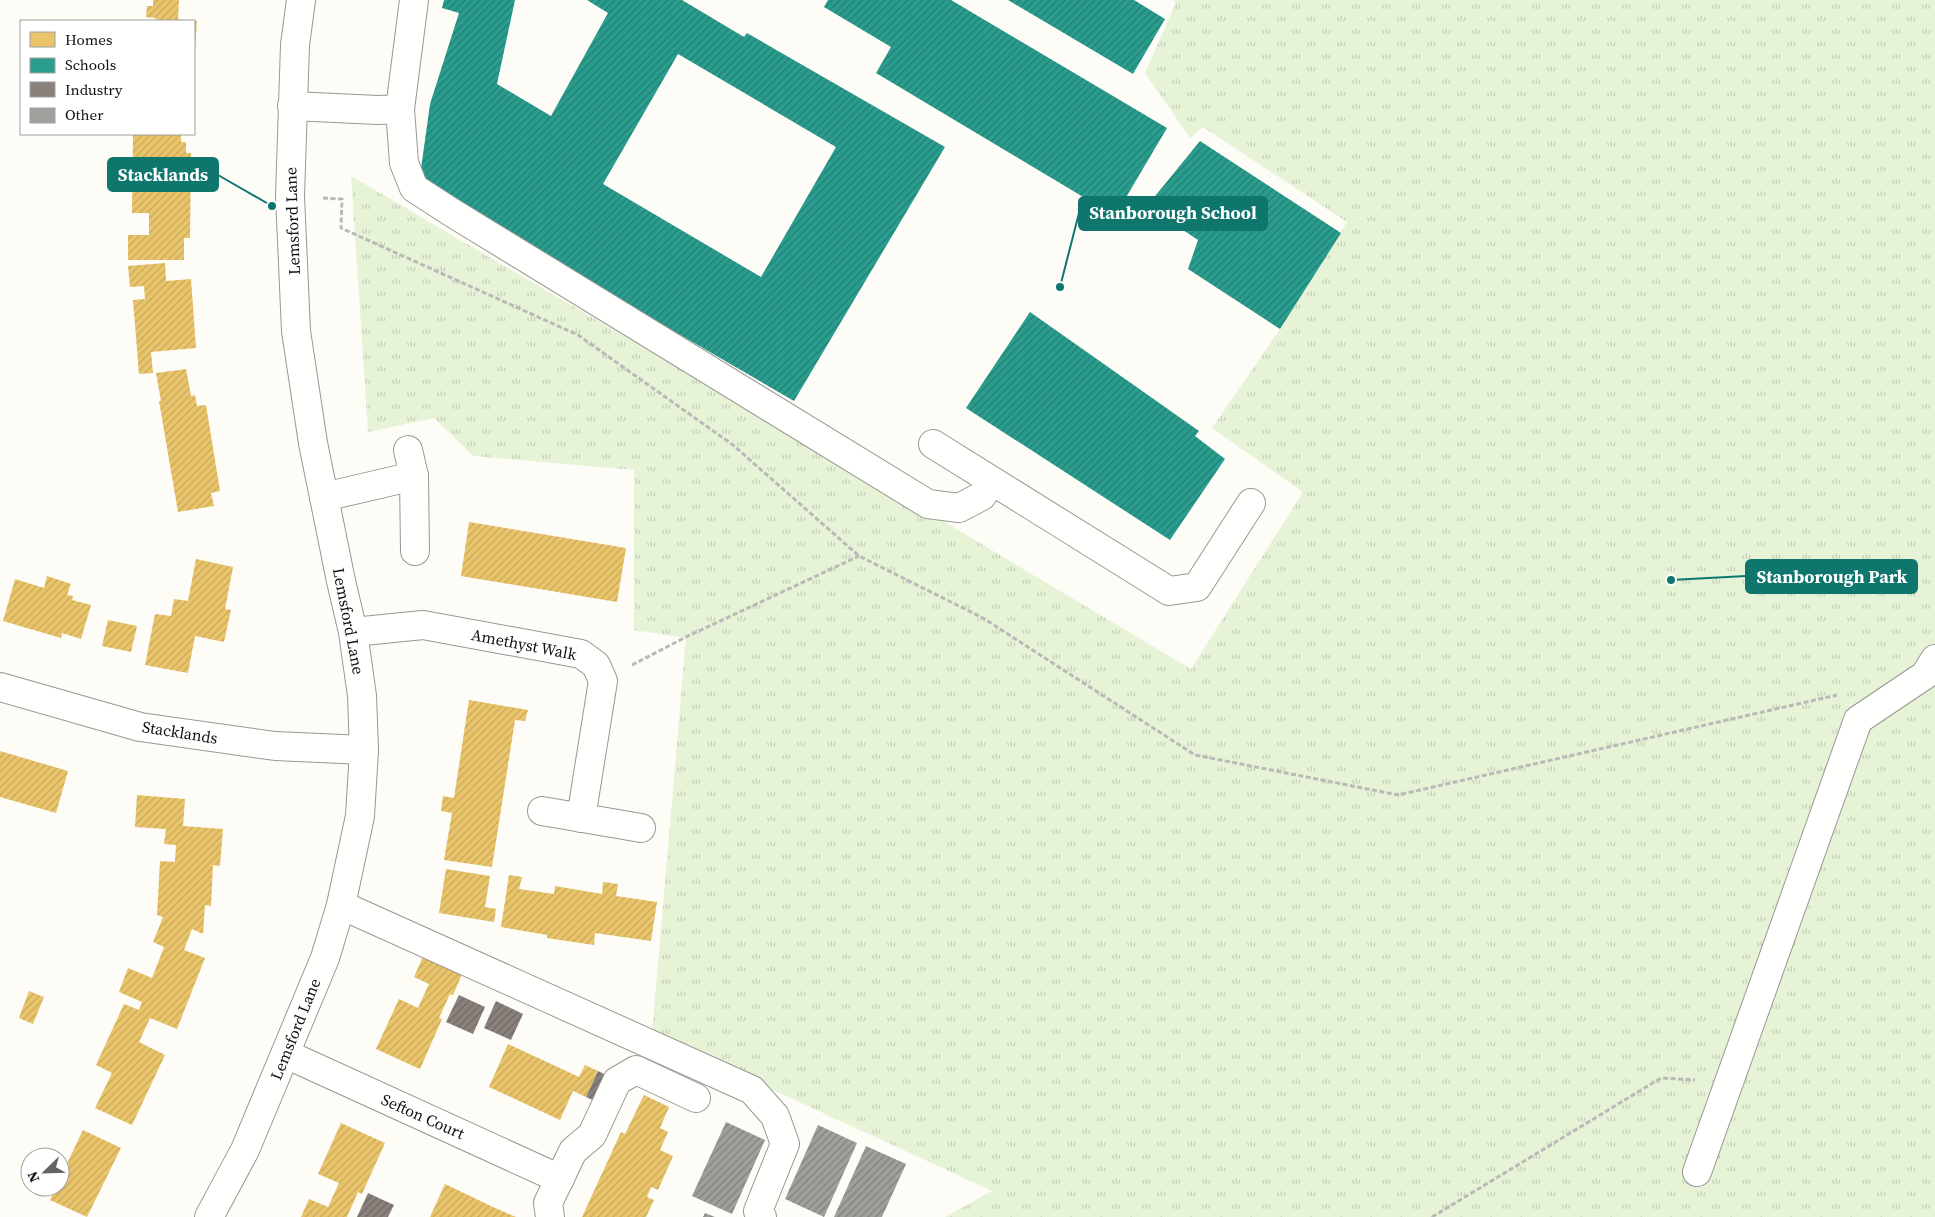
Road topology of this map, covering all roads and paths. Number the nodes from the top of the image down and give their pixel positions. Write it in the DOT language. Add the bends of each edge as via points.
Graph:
graph roads {
  1 [pos="301,0"];
  2 [pos="414,0"];
  3 [pos="292,106"];
  4 [pos="400,109"];
  5 [pos="290,196"];
  6 [pos="933,444"];
  7 [pos="408,450"];
  8 [pos="414,476"];
  9 [pos="991,481"];
  10 [pos="324,497"];
  11 [pos="1251,503"];
  12 [pos="414,551"];
  13 [pos="859,556"];
  14 [pos="353,632"];
  15 [pos="1932,671"];
  16 [pos="603,681"];
  17 [pos="0,687"];
  18 [pos="1839,695"];
  19 [pos="364,750"];
  20 [pos="542,811"];
  21 [pos="581,818"];
  22 [pos="641,828"];
  23 [pos="341,905"];
  24 [pos="286,1054"];
  25 [pos="1728,1082"];
  26 [pos="696,1098"];
  27 [pos="1698,1172"];
  28 [pos="560,1178"];
  29 [pos="209,1217"];
  30 [pos="550,1217"];
  31 [pos="762,1217"];
  32 [pos="1432,1217"];
  1 -- 3 [label="street, Lemsford Lane"];
  2 -- 4 [label="street"];
  3 -- 4 [label="street"];
  3 -- 5 [label="street, Lemsford Lane"];
  4 -- 9 [label="street" via="404,163 414,188 452,212 928,504 959,508 982,496"];
  5 -- 10 [label="street, Lemsford Lane" via="296,331"];
  5 -- 13 [label="path" via="342,199 341,228 578,335 733,445"];
  6 -- 9 [label="street"];
  7 -- 8 [label="street"];
  8 -- 10 [label="street"];
  8 -- 12 [label="street"];
  9 -- 11 [label="street" via="1169,591 1197,587"];
  10 -- 14 [label="street, Lemsford Lane"];
  13 -- 16 [label="path" via="686,637"];
  13 -- 18 [label="path" via="983,618 1194,755 1398,795"];
  14 -- 16 [label="street, Amethyst Walk" via="423,625 581,654 596,665"];
  14 -- 19 [label="street, Lemsford Lane" via="362,696"];
  15 -- 25 [label="street" via="1858,720"];
  16 -- 21 [label="street"];
  17 -- 19 [label="street, Stacklands" via="140,726 275,746"];
  19 -- 23 [label="street, Lemsford Lane" via="360,816"];
  20 -- 21 [label="street"];
  21 -- 22 [label="street"];
  23 -- 24 [label="street, Lemsford Lane" via="325,958"];
  23 -- 31 [label="street" via="752,1090 775,1116 785,1144 758,1211"];
  24 -- 28 [label="street, Sefton Court"];
  24 -- 29 [label="street, Lemsford Lane" via="245,1150"];
  25 -- 27 [label="street"];
  25 -- 32 [label="path" via="1661,1078"];
  26 -- 28 [label="street" via="636,1070 617,1082 592,1135 573,1151"];
  28 -- 30 [label="street" via="548,1203"];
}
